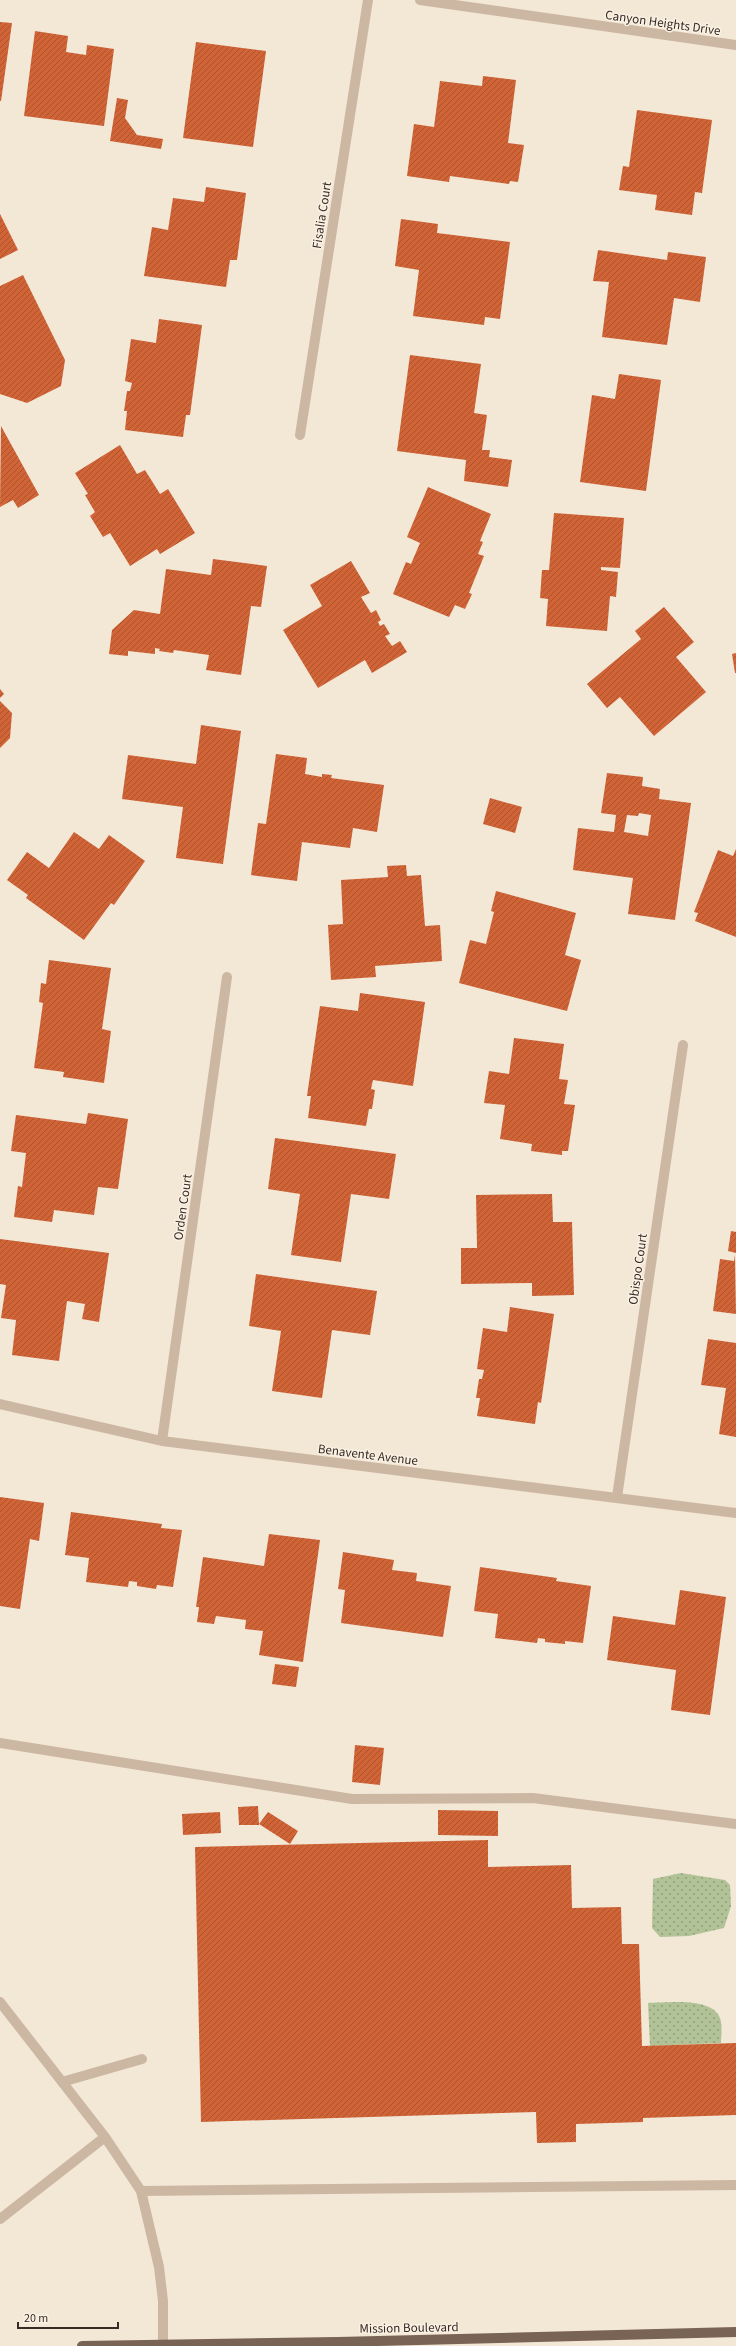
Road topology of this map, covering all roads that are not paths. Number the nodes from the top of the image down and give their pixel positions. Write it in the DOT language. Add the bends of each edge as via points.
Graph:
graph roads {
  1 [pos="368,0"];
  2 [pos="420,0"];
  3 [pos="736,45"];
  4 [pos="300,435"];
  5 [pos="227,977"];
  6 [pos="683,1045"];
  7 [pos="0,1404"];
  8 [pos="162,1441"];
  9 [pos="617,1497"];
  10 [pos="736,1513"];
  11 [pos="0,1744"];
  12 [pos="736,1824"];
  13 [pos="0,2002"];
  14 [pos="142,2060"];
  15 [pos="62,2082"];
  16 [pos="105,2137"];
  17 [pos="736,2185"];
  18 [pos="141,2191"];
  19 [pos="0,2220"];
  20 [pos="736,2332"];
  21 [pos="163,2344"];
  22 [pos="82,2346"];
  1 -- 4 [label="street, Fisalia Court"];
  2 -- 3 [label="street, Canyon Heights Drive"];
  5 -- 8 [label="street, Orden Court"];
  6 -- 9 [label="street, Obispo Court"];
  7 -- 8 [label="street, Benavente Avenue"];
  8 -- 9 [label="street, Benavente Avenue"];
  9 -- 10 [label="street, Benavente Avenue"];
  11 -- 12 [label="street" via="352,1799 534,1798"];
  13 -- 15 [label="street"];
  14 -- 15 [label="street"];
  15 -- 16 [label="street"];
  16 -- 18 [label="street"];
  16 -- 19 [label="street"];
  17 -- 18 [label="street"];
  18 -- 21 [label="street" via="153,2232 159,2267 163,2301"];
  20 -- 21 [label="main road, Mission Boulevard"];
  21 -- 22 [label="main road, Mission Boulevard"];
}
